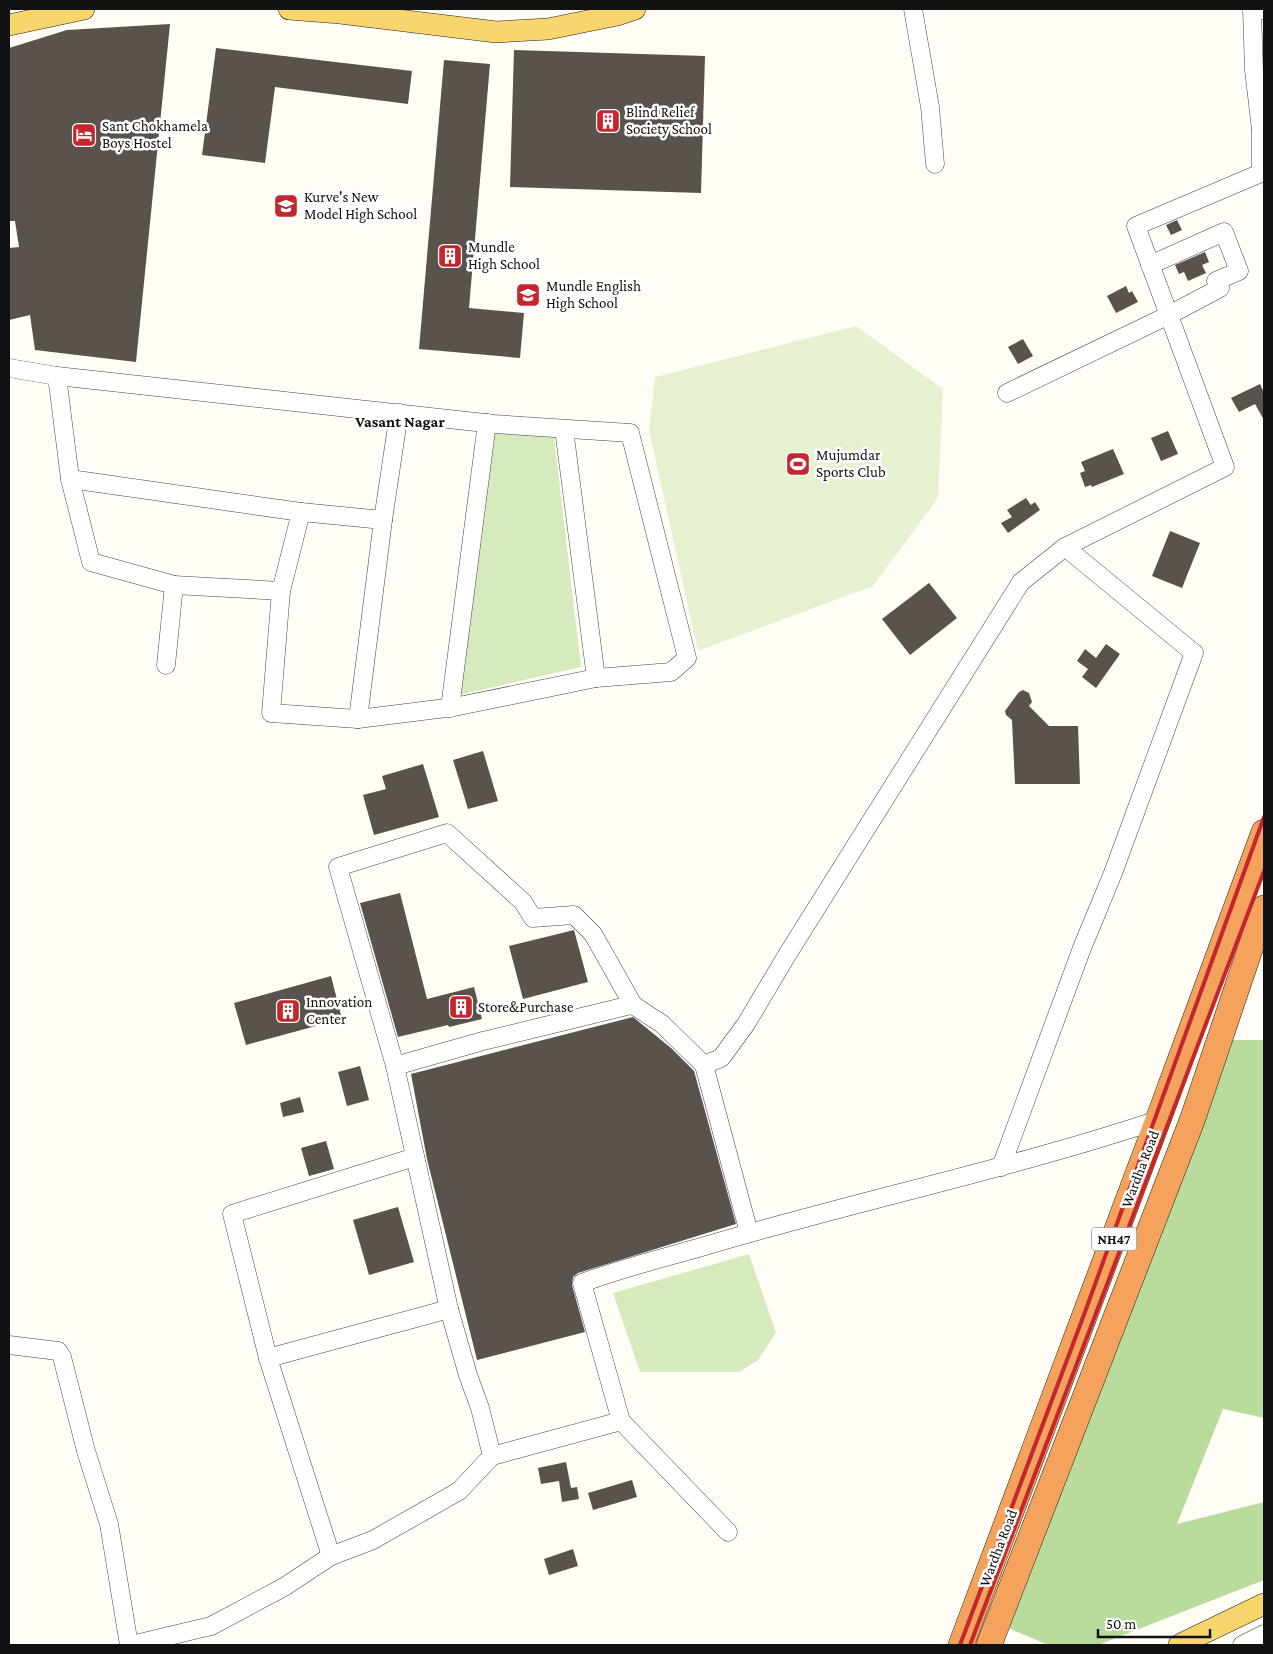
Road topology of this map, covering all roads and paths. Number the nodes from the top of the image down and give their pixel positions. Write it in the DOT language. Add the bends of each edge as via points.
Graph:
graph roads {
  1 [pos="84,9"];
  2 [pos="289,9"];
  3 [pos="635,9"];
  4 [pos="913,9"];
  5 [pos="1264,10"];
  6 [pos="9,25"];
  7 [pos="1263,130"];
  8 [pos="935,164"];
  9 [pos="1150,264"];
  10 [pos="1169,315"];
  11 [pos="9,368"];
  12 [pos="57,376"];
  13 [pos="1007,393"];
  14 [pos="398,413"];
  15 [pos="488,423"];
  16 [pos="564,429"];
  17 [pos="70,479"];
  18 [pos="301,512"];
  19 [pos="383,520"];
  20 [pos="1065,547"];
  21 [pos="174,584"];
  22 [pos="281,591"];
  23 [pos="166,665"];
  24 [pos="596,678"];
  25 [pos="450,708"];
  26 [pos="358,719"];
  27 [pos="1264,832"];
  28 [pos="1264,908"];
  29 [pos="634,1005"];
  30 [pos="704,1065"];
  31 [pos="395,1066"];
  32 [pos="1158,1120"];
  33 [pos="415,1157"];
  34 [pos="1001,1167"];
  35 [pos="749,1233"];
  36 [pos="449,1309"];
  37 [pos="9,1344"];
  38 [pos="268,1358"];
  39 [pos="621,1421"];
  40 [pos="492,1456"];
  41 [pos="728,1532"];
  42 [pos="331,1556"];
  43 [pos="1264,1604"];
  44 [pos="1264,1618"];
  45 [pos="1264,1634"];
  46 [pos="130,1645"];
  47 [pos="961,1645"];
  48 [pos="989,1645"];
  49 [pos="1180,1645"];
  50 [pos="1199,1645"];
  51 [pos="1242,1645"];
  1 -- 6 [label="main road"];
  2 -- 3 [label="main road" via="496,32 548,29"];
  4 -- 8 [label="street" via="930,107"];
  5 -- 7 [label="street" via="1252,10 1254,70"];
  7 -- 9 [label="street" via="1261,173 1136,226"];
  9 -- 10 [label="street"];
  9 -- 10 [label="street" via="1224,232 1239,271 1216,280 1220,288"];
  10 -- 13 [label="street"];
  10 -- 20 [label="street" via="1225,467"];
  11 -- 12 [label="street"];
  12 -- 14 [label="street"];
  12 -- 17 [label="street"];
  14 -- 15 [label="street"];
  14 -- 19 [label="street"];
  15 -- 16 [label="street"];
  15 -- 25 [label="street"];
  16 -- 24 [label="street"];
  16 -- 24 [label="street" via="630,433 687,658 671,672"];
  17 -- 18 [label="street"];
  17 -- 21 [label="street" via="91,562"];
  18 -- 19 [label="street"];
  18 -- 22 [label="street"];
  19 -- 26 [label="street"];
  20 -- 30 [label="street" via="1021,582 746,1024 721,1058"];
  20 -- 34 [label="street" via="1194,653"];
  21 -- 22 [label="street"];
  21 -- 23 [label="street"];
  22 -- 26 [label="street" via="271,713"];
  24 -- 25 [label="street"];
  25 -- 26 [label="street"];
  27 -- 32 [label="highway, Wardha Road / NH47"];
  28 -- 48 [label="highway, Wardha Road / NH47" via="1193,1118"];
  29 -- 30 [label="street" via="662,1024"];
  29 -- 31 [label="street"];
  29 -- 31 [label="street" via="593,934 574,915 533,918 524,902 448,834 338,867"];
  30 -- 35 [label="street"];
  31 -- 33 [label="street"];
  32 -- 34 [label="street"];
  32 -- 47 [label="highway, Wardha Road / NH47"];
  33 -- 36 [label="street"];
  33 -- 38 [label="street" via="232,1214"];
  34 -- 35 [label="street"];
  35 -- 39 [label="street" via="582,1283"];
  36 -- 38 [label="street"];
  36 -- 40 [label="street"];
  37 -- 46 [label="street" via="58,1351 62,1356 108,1524"];
  38 -- 42 [label="street"];
  39 -- 40 [label="street"];
  39 -- 41 [label="street"];
  40 -- 42 [label="street" via="459,1491 373,1540"];
  42 -- 46 [label="street" via="284,1587 211,1626"];
  43 -- 49 [label="main road"];
  44 -- 50 [label="main road"];
  45 -- 51 [label="street"];
}
